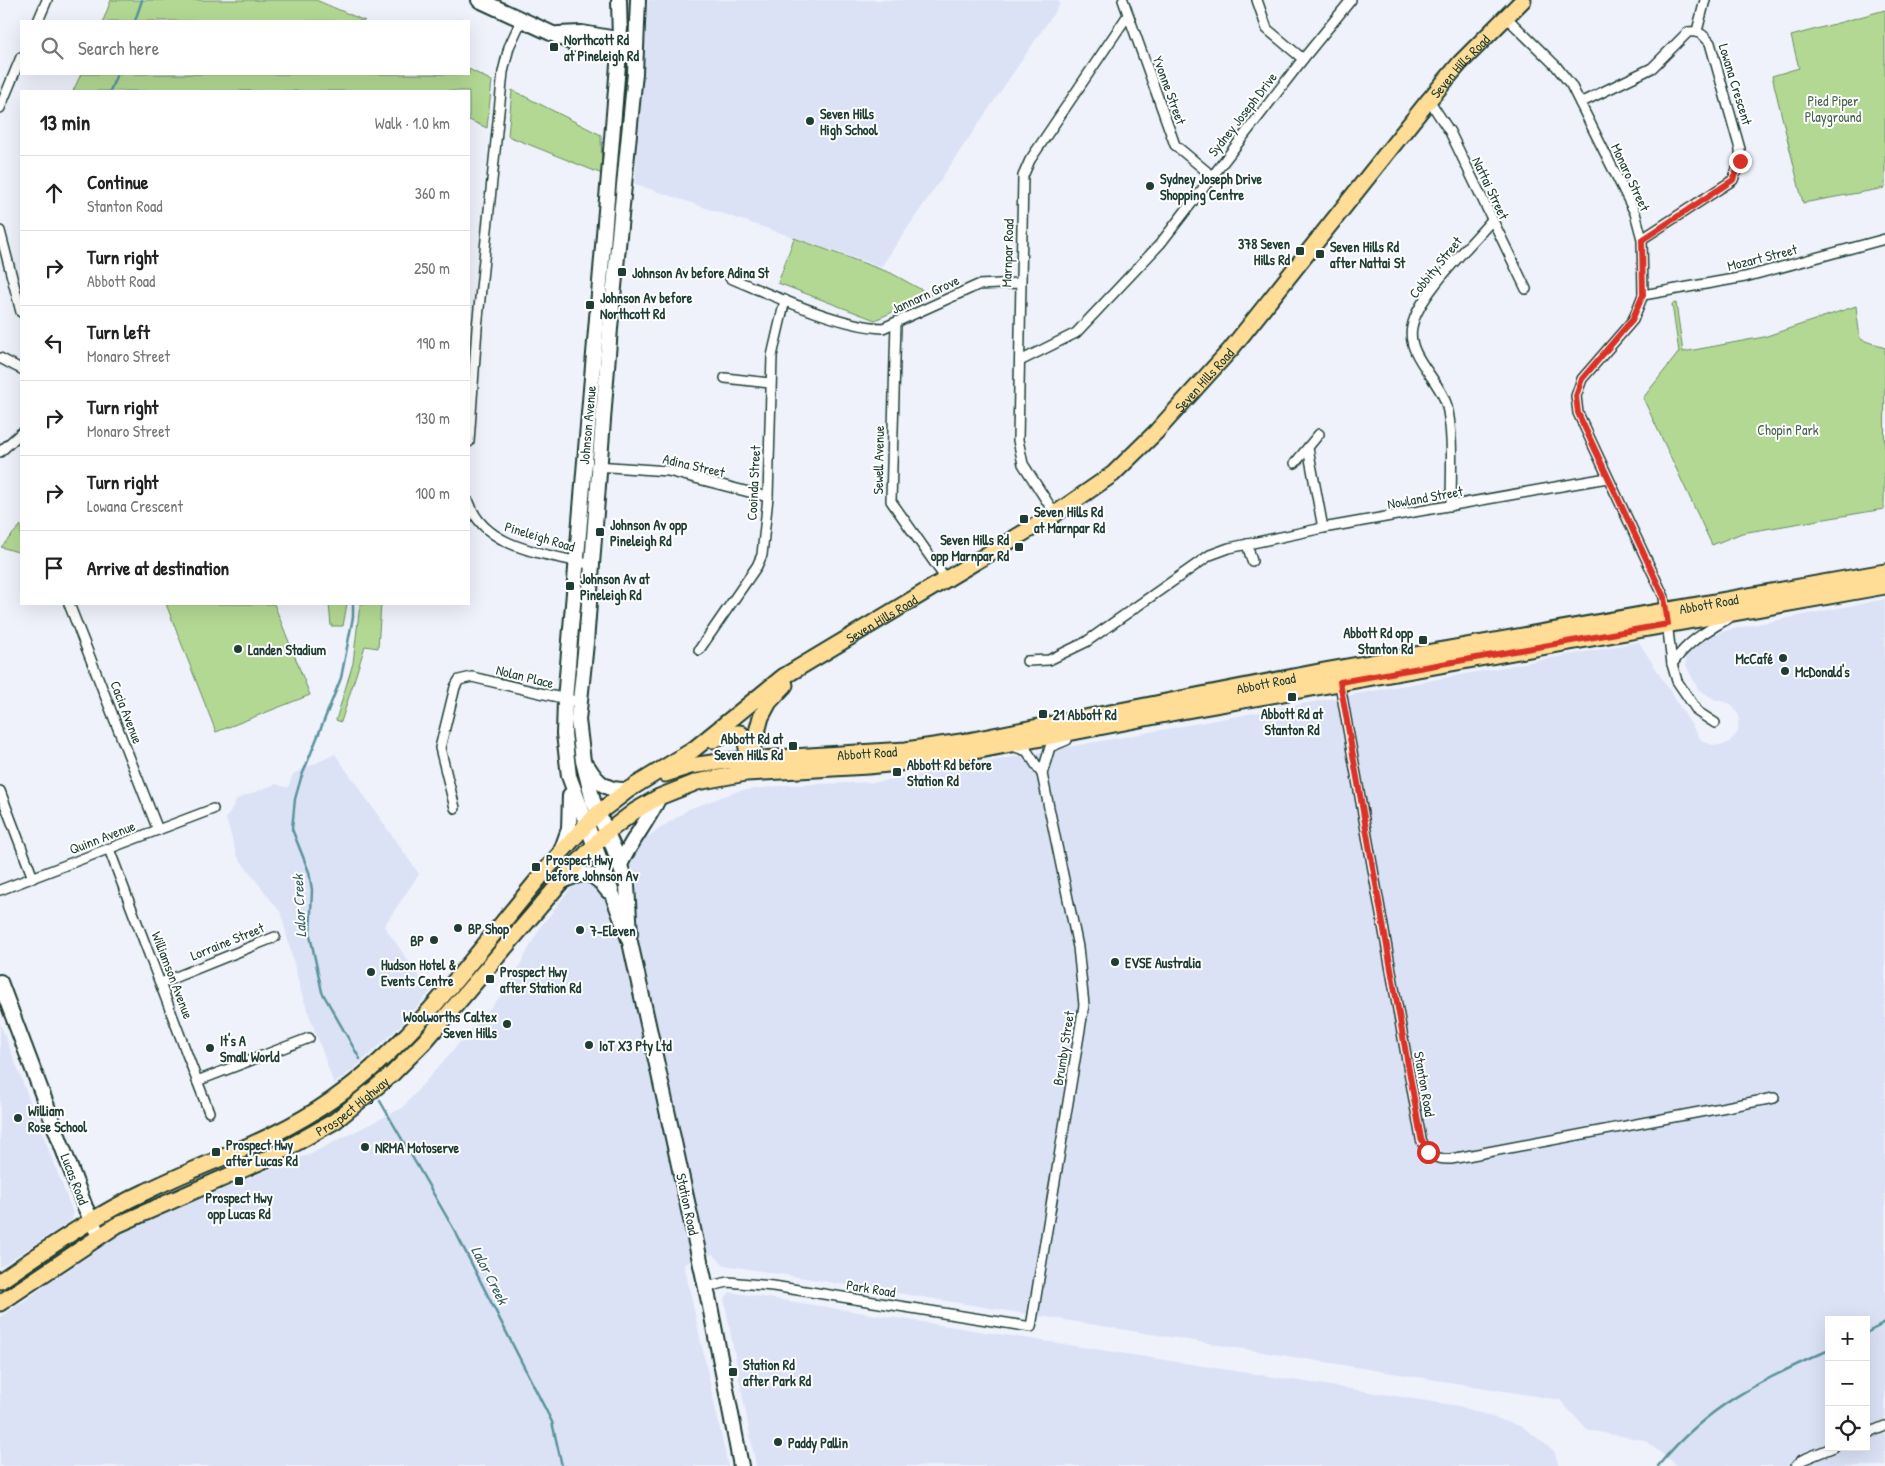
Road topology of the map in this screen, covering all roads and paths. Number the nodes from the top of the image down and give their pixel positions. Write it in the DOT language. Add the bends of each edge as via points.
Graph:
graph roads {
  1 [pos="47,0"];
  2 [pos="479,0"];
  3 [pos="619,0"];
  4 [pos="638,0"];
  5 [pos="1124,0"];
  6 [pos="1257,0"];
  7 [pos="1351,0"];
  8 [pos="1523,0"];
  9 [pos="1705,0"];
  10 [pos="1128,15"];
  11 [pos="1506,17"];
  12 [pos="38,20"];
  13 [pos="521,21"];
  14 [pos="1697,31"];
  15 [pos="619,47"];
  16 [pos="636,49"];
  17 [pos="20,59"];
  18 [pos="1303,59"];
  19 [pos="1428,100"];
  20 [pos="1580,103"];
  21 [pos="0,108"];
  22 [pos="1211,176"];
  23 [pos="1491,221"];
  24 [pos="0,230"];
  25 [pos="1885,239"];
  26 [pos="1642,240"];
  27 [pos="730,278"];
  28 [pos="1020,283"];
  29 [pos="1526,289"];
  30 [pos="1643,295"];
  31 [pos="786,300"];
  32 [pos="20,308"];
  33 [pos="896,323"];
  34 [pos="473,326"];
  35 [pos="0,358"];
  36 [pos="1020,361"];
  37 [pos="20,368"];
  38 [pos="725,378"];
  39 [pos="770,382"];
  40 [pos="470,413"];
  41 [pos="20,434"];
  42 [pos="1319,434"];
  43 [pos="1308,448"];
  44 [pos="0,452"];
  45 [pos="1295,464"];
  46 [pos="584,465"];
  47 [pos="600,466"];
  48 [pos="1607,478"];
  49 [pos="768,497"];
  50 [pos="470,504"];
  51 [pos="1451,506"];
  52 [pos="1055,514"];
  53 [pos="1323,528"];
  54 [pos="1247,544"];
  55 [pos="577,561"];
  56 [pos="1252,561"];
  57 [pos="592,565"];
  58 [pos="1885,572"];
  59 [pos="946,579"];
  60 [pos="1885,586"];
  61 [pos="69,605"];
  62 [pos="1734,613"];
  63 [pos="1667,617"];
  64 [pos="699,650"];
  65 [pos="1027,661"];
  66 [pos="1672,664"];
  67 [pos="804,666"];
  68 [pos="1338,676"];
  69 [pos="572,701"];
  70 [pos="1715,723"];
  71 [pos="1110,724"];
  72 [pos="1004,745"];
  73 [pos="693,750"];
  74 [pos="583,760"];
  75 [pos="748,766"];
  76 [pos="1042,774"];
  77 [pos="568,776"];
  78 [pos="644,780"];
  79 [pos="0,790"];
  80 [pos="628,790"];
  81 [pos="659,797"];
  82 [pos="455,808"];
  83 [pos="213,809"];
  84 [pos="591,819"];
  85 [pos="158,830"];
  86 [pos="606,833"];
  87 [pos="594,845"];
  88 [pos="109,849"];
  89 [pos="558,858"];
  90 [pos="620,865"];
  91 [pos="33,878"];
  92 [pos="561,882"];
  93 [pos="0,890"];
  94 [pos="615,900"];
  95 [pos="276,936"];
  96 [pos="630,942"];
  97 [pos="0,982"];
  98 [pos="161,983"];
  99 [pos="309,1038"];
  100 [pos="197,1081"];
  101 [pos="1774,1098"];
  102 [pos="209,1112"];
  103 [pos="91,1220"];
  104 [pos="99,1236"];
  105 [pos="0,1281"];
  106 [pos="706,1287"];
  107 [pos="0,1303"];
  108 [pos="1031,1327"];
  109 [pos="1885,1426"];
  110 [pos="1870,1432"];
  111 [pos="1825,1451"];
  112 [pos="741,1466"];
  113 [pos="1796,1466"];
  1 -- 12 [label="street"];
  2 -- 13 [label="main road"];
  3 -- 15 [label="main road, Johnson Avenue"];
  4 -- 16 [label="main road, Johnson Avenue"];
  5 -- 10 [label="street, Yvonne Street"];
  6 -- 18 [label="street" via="1267,29"];
  7 -- 18 [label="street, Sydney Joseph Drive"];
  8 -- 11 [label="main road, Seven Hills Road"];
  9 -- 14 [label="street"];
  10 -- 22 [label="street, Yvonne Street" via="1175,145"];
  10 -- 28 [label="street, Marnpar Road" via="1030,160 1023,176"];
  11 -- 19 [label="main road, Seven Hills Road"];
  11 -- 20 [label="street, Monaro Street" via="1556,66"];
  13 -- 15 [label="main road" via="557,34 582,33"];
  13 -- 34 [label="street" via="509,47 503,72"];
  14 -- 20 [label="street" via="1681,37 1652,68"];
  14 -- 26 [label="street, Lowana Crescent" via="1710,43 1719,68 1740,149 1738,170 1733,180"];
  15 -- 16 [label="main road"];
  15 -- 46 [label="main road, Johnson Avenue"];
  16 -- 47 [label="main road, Johnson Avenue"];
  17 -- 21 [label="street"];
  18 -- 22 [label="street, Sydney Joseph Drive"];
  19 -- 23 [label="street, Nattai Street" via="1450,132"];
  19 -- 52 [label="main road, Seven Hills Road" via="1225,356 1130,459 1088,493"];
  20 -- 26 [label="street, Monaro Street" via="1635,213"];
  22 -- 36 [label="street, Sydney Joseph Drive" via="1160,244 1089,321 1076,333"];
  23 -- 29 [label="street, Nattai Street"];
  23 -- 51 [label="street, Cobbity Street" via="1421,303 1411,330 1418,355 1446,402"];
  24 -- 32 [label="street"];
  25 -- 30 [label="street, Mozart Street" via="1745,277"];
  26 -- 30 [label="street, Monaro Street"];
  27 -- 31 [label="street, Jannarn Grove"];
  28 -- 33 [label="street, Jannarn Grove" via="978,285"];
  28 -- 36 [label="street, Marnpar Road"];
  30 -- 48 [label="street, Monaro Street" via="1632,320 1582,379 1576,396 1578,413"];
  31 -- 33 [label="street, Jannarn Grove" via="868,327 883,328"];
  31 -- 39 [label="street, Cooinda Street" via="774,339"];
  33 -- 59 [label="street, Sewell Avenue" via="892,501"];
  34 -- 40 [label="street"];
  35 -- 37 [label="street"];
  36 -- 52 [label="street, Marnpar Road" via="1018,440 1024,464"];
  38 -- 39 [label="street"];
  39 -- 49 [label="street, Cooinda Street"];
  41 -- 44 [label="street"];
  42 -- 43 [label="street"];
  43 -- 45 [label="street"];
  43 -- 53 [label="street"];
  46 -- 47 [label="street, Adina Street"];
  46 -- 55 [label="main road, Johnson Avenue"];
  47 -- 49 [label="street, Adina Street" via="668,471"];
  47 -- 57 [label="main road, Johnson Avenue"];
  48 -- 51 [label="street, Nowland Street"];
  48 -- 63 [label="street, Monaro Street" via="1664,597"];
  49 -- 64 [label="street, Cooinda Street" via="758,566"];
  50 -- 55 [label="street, Pineleigh Road" via="481,526 497,538"];
  51 -- 53 [label="street, Nowland Street"];
  52 -- 59 [label="main road, Seven Hills Road"];
  53 -- 54 [label="street, Nowland Street"];
  54 -- 56 [label="street"];
  54 -- 65 [label="street, Nowland Street" via="1210,555 1086,642 1049,660"];
  55 -- 57 [label="street, Pineleigh Road"];
  55 -- 69 [label="main road, Johnson Avenue"];
  57 -- 69 [label="main road, Johnson Avenue" via="586,643"];
  58 -- 63 [label="main road, Abbott Road"];
  59 -- 67 [label="main road, Seven Hills Road"];
  60 -- 62 [label="main road, Abbott Road"];
  61 -- 85 [label="street, Cacia Avenue"];
  62 -- 63 [label="main road, Abbott Road"];
  62 -- 66 [label="street" via="1684,647"];
  63 -- 66 [label="street, Monaro Street"];
  63 -- 68 [label="main road, Abbott Road"];
  66 -- 70 [label="street, Monaro Street" via="1677,681 1698,712"];
  67 -- 73 [label="main road, Seven Hills Road" via="783,677"];
  67 -- 75 [label="main road, Seven Hills Road" via="765,708"];
  68 -- 71 [label="main road, Abbott Road"];
  68 -- 75 [label="main road, Abbott Road" via="959,742"];
  68 -- 101 [label="street, Stanton Road" via="1421,1138 1428,1152 1440,1160 1451,1159"];
  69 -- 74 [label="main road, Johnson Avenue"];
  69 -- 77 [label="main road, Johnson Avenue" via="564,734"];
  69 -- 82 [label="street, Nolan Place" via="472,677 458,682 440,746"];
  71 -- 72 [label="main road, Abbott Road"];
  71 -- 76 [label="street, Brumby Street" via="1050,747"];
  72 -- 75 [label="main road, Abbott Road" via="893,764"];
  72 -- 76 [label="street, Brumby Street" via="1026,751"];
  73 -- 75 [label="main road" via="736,732 745,738"];
  73 -- 78 [label="main road, Seven Hills Road"];
  74 -- 80 [label="main road" via="596,780 606,788"];
  74 -- 84 [label="main road, Johnson Avenue"];
  75 -- 78 [label="main road, Abbott Road" via="705,763"];
  75 -- 81 [label="main road, Abbott Road"];
  76 -- 108 [label="street, Brumby Street" via="1078,947 1084,1005"];
  77 -- 84 [label="main road, Johnson Avenue"];
  77 -- 89 [label="main road" via="569,829"];
  78 -- 80 [label="main road, Seven Hills Road"];
  79 -- 91 [label="street"];
  80 -- 84 [label="main road, Seven Hills Road"];
  81 -- 86 [label="main road"];
  81 -- 90 [label="main road" via="650,818 627,849"];
  83 -- 85 [label="street, Quinn Avenue"];
  84 -- 86 [label="main road, Johnson Avenue"];
  84 -- 87 [label="main road, Johnson Avenue"];
  84 -- 89 [label="main road, Prospect Highway"];
  85 -- 88 [label="street, Quinn Avenue"];
  86 -- 87 [label="main road, Prospect Highway"];
  86 -- 90 [label="main road, Station Road"];
  87 -- 92 [label="main road, Prospect Highway"];
  87 -- 94 [label="main road, Station Road"];
  88 -- 91 [label="street, Quinn Avenue"];
  88 -- 98 [label="street, Williamson Avenue"];
  89 -- 103 [label="main road, Prospect Highway" via="414,1026 347,1089 280,1132 147,1190"];
  90 -- 96 [label="main road, Station Road" via="631,916"];
  91 -- 93 [label="street, Quinn Avenue"];
  92 -- 94 [label="main road" via="589,874 600,881"];
  92 -- 104 [label="main road, Prospect Highway" via="425,1041 392,1074 335,1120 271,1157 146,1210"];
  94 -- 96 [label="main road, Station Road"];
  95 -- 98 [label="street, Lorraine Street"];
  96 -- 106 [label="main road, Station Road"];
  97 -- 103 [label="main road, Lucas Road"];
  98 -- 100 [label="street, Williamson Avenue"];
  99 -- 100 [label="street"];
  100 -- 102 [label="street, Williamson Avenue"];
  103 -- 104 [label="main road, Lucas Road"];
  103 -- 105 [label="main road, Prospect Highway"];
  104 -- 107 [label="main road, Prospect Highway"];
  106 -- 108 [label="street, Park Road" via="728,1282 772,1286"];
  106 -- 112 [label="main road, Station Road"];
  109 -- 110 [label="street"];
  111 -- 113 [label="street"];
}
